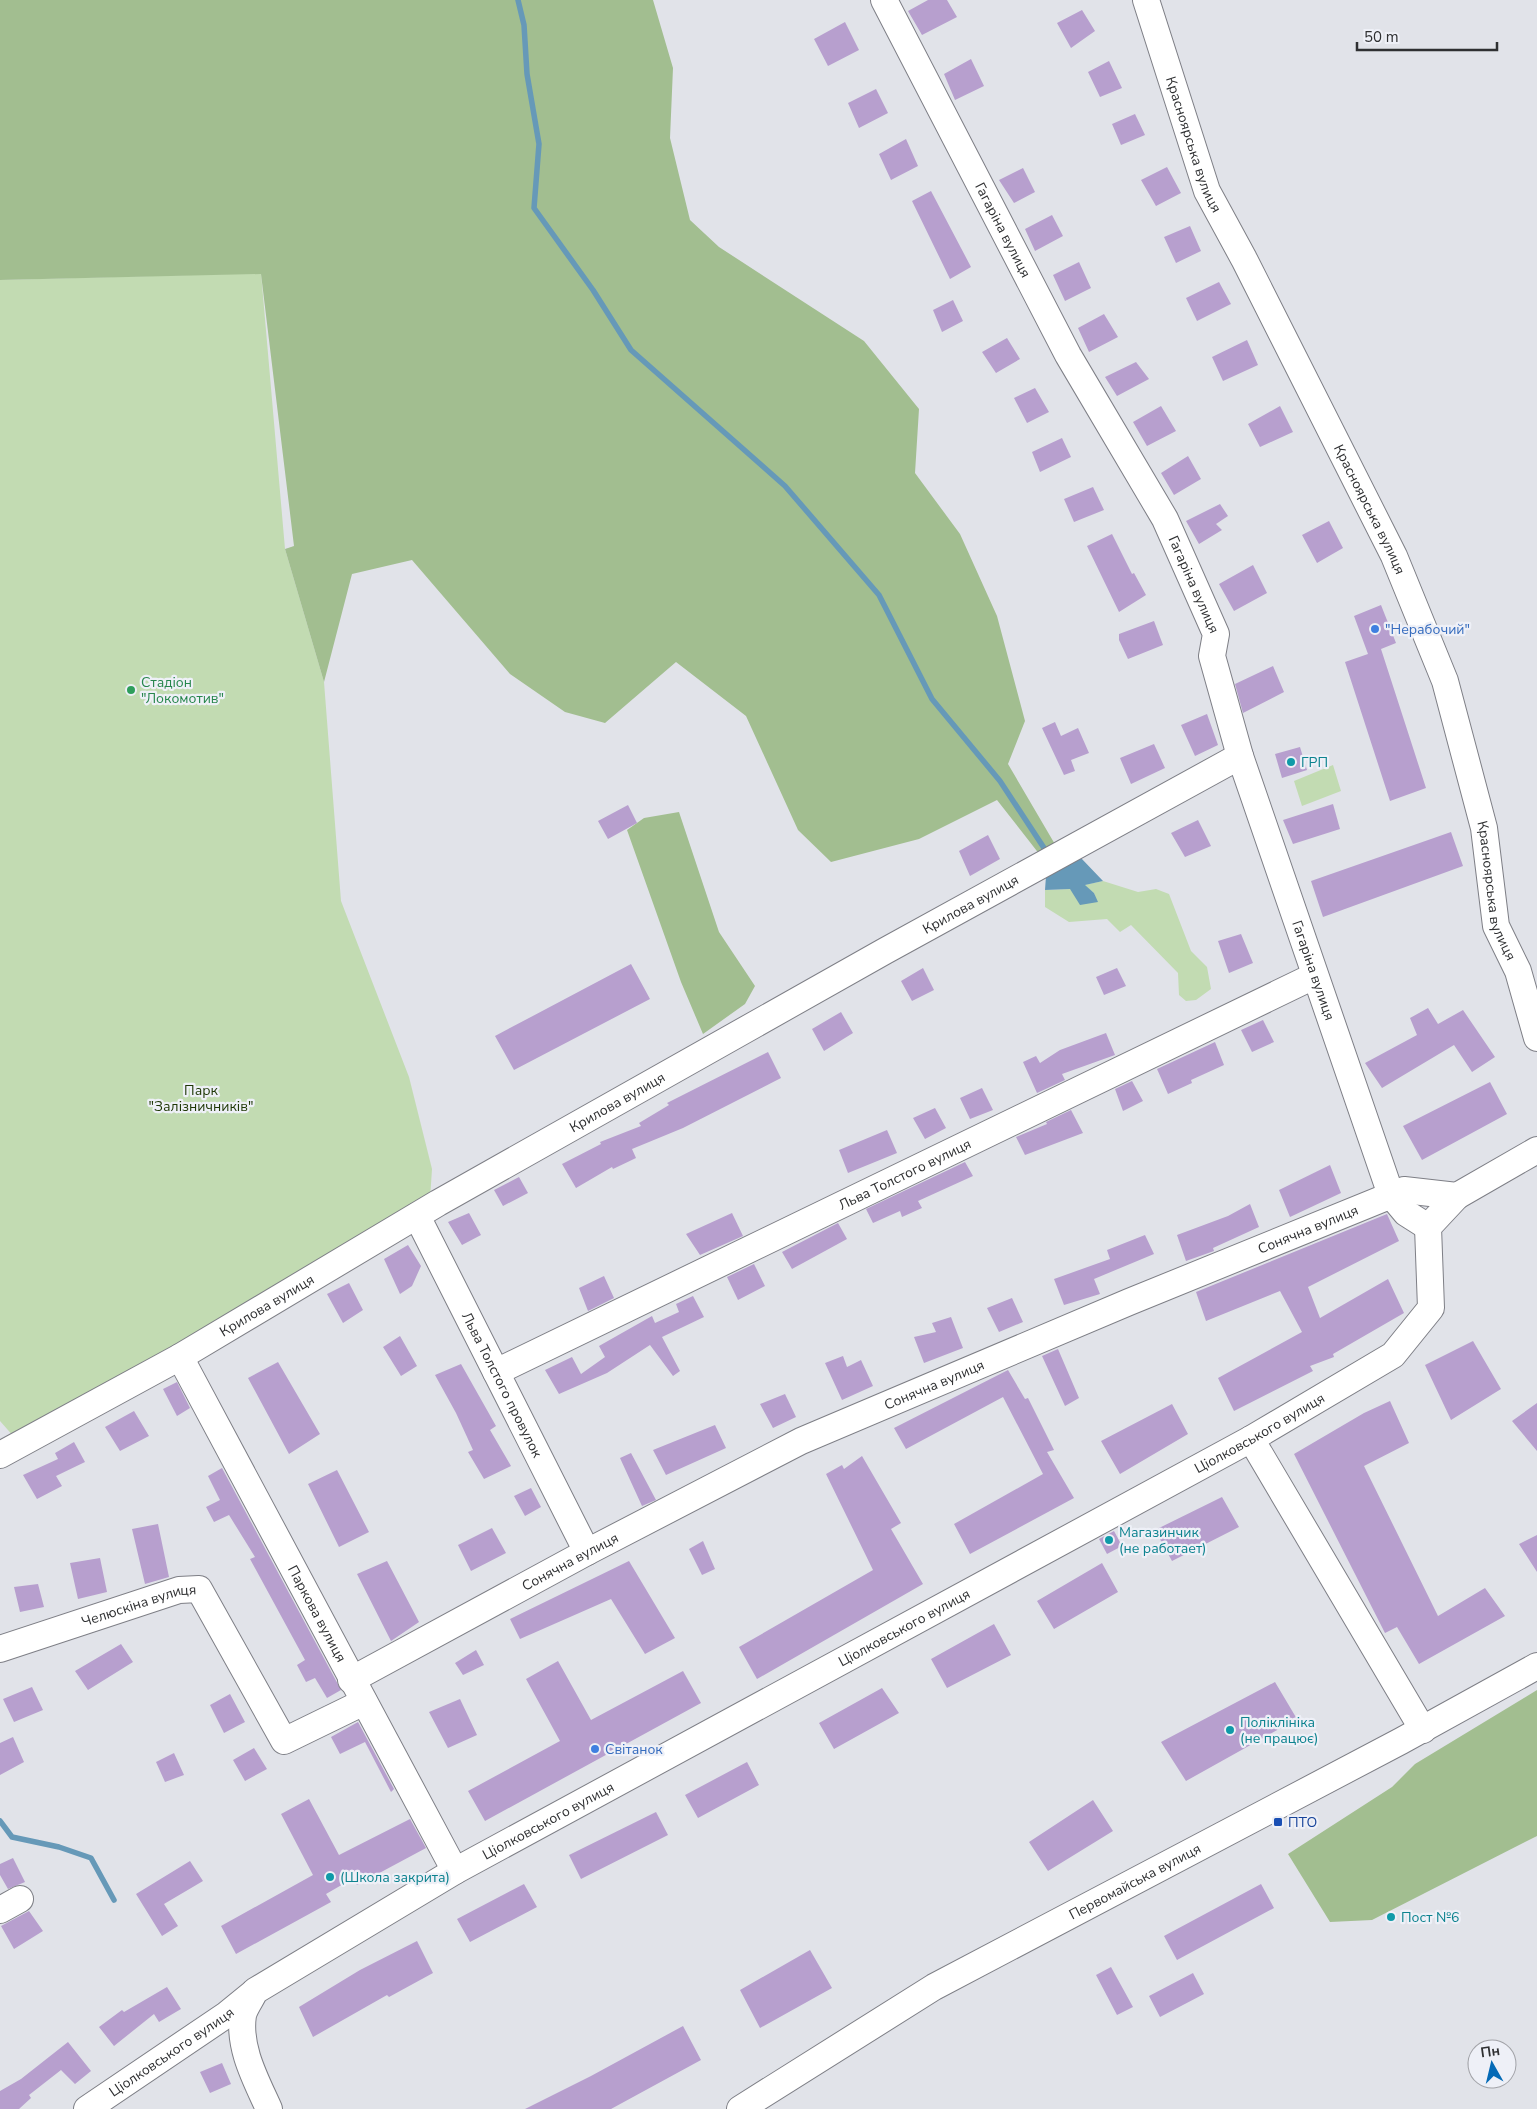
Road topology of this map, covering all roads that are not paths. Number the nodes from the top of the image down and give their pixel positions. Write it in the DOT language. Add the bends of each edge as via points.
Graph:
graph roads {
  1 [pos="884,0"];
  2 [pos="1146,0"];
  3 [pos="1240,756"];
  4 [pos="1314,976"];
  5 [pos="1537,1038"];
  6 [pos="1537,1150"];
  7 [pos="1391,1195"];
  8 [pos="1457,1196"];
  9 [pos="416,1216"];
  10 [pos="1428,1227"];
  11 [pos="180,1357"];
  12 [pos="496,1372"];
  13 [pos="1251,1439"];
  14 [pos="0,1455"];
  15 [pos="587,1552"];
  16 [pos="0,1648"];
  17 [pos="1537,1666"];
  18 [pos="358,1691"];
  19 [pos="1423,1730"];
  20 [pos="284,1741"];
  21 [pos="455,1871"];
  22 [pos="256,1991"];
  23 [pos="87,2109"];
  24 [pos="269,2109"];
  25 [pos="740,2109"];
  1 -- 3 [label="street, Гагаріна вулиця" via="1068,354 1165,518 1216,634 1212,656"];
  2 -- 5 [label="street, Красноярська вулиця" via="1207,191 1394,556 1445,681 1484,828 1496,926 1518,971"];
  3 -- 4 [label="street, Гагаріна вулиця"];
  3 -- 9 [label="street, Крилова вулиця" via="876,956"];
  4 -- 7 [label="street, Гагаріна вулиця"];
  4 -- 12 [label="street, Льва Толстого вулиця"];
  6 -- 8 [label="street"];
  7 -- 8 [label="street, Сонячна вулиця" via="1404,1190"];
  7 -- 10 [label="street, Гагаріна вулиця" via="1406,1213"];
  7 -- 15 [label="street, Сонячна вулиця" via="801,1442"];
  8 -- 10 [label="street"];
  9 -- 11 [label="street, Крилова вулиця"];
  9 -- 12 [label="street, Льва Толстого провулок"];
  10 -- 13 [label="street, Ціолковського вулиця" via="1431,1308 1393,1355"];
  11 -- 14 [label="street, Крилова вулиця"];
  11 -- 18 [label="street, Паркова вулиця"];
  12 -- 15 [label="street, Льва Толстого провулок"];
  13 -- 19 [label="street"];
  13 -- 21 [label="street, Ціолковського вулиця"];
  15 -- 18 [label="street, Сонячна вулиця"];
  16 -- 20 [label="street, Челюскіна вулиця" via="179,1590 199,1589"];
  17 -- 19 [label="street, Первомайська вулиця"];
  18 -- 20 [label="street, Сонячна вулиця"];
  18 -- 21 [label="street, Паркова вулиця"];
  19 -- 25 [label="street, Первомайська вулиця" via="934,1987"];
  21 -- 22 [label="street, Ціолковського вулиця"];
  22 -- 23 [label="street, Ціолковського вулиця" via="226,2015"];
  22 -- 24 [label="street, Ціолковського вулиця" via="243,2014 242,2034 250,2067"];
}
